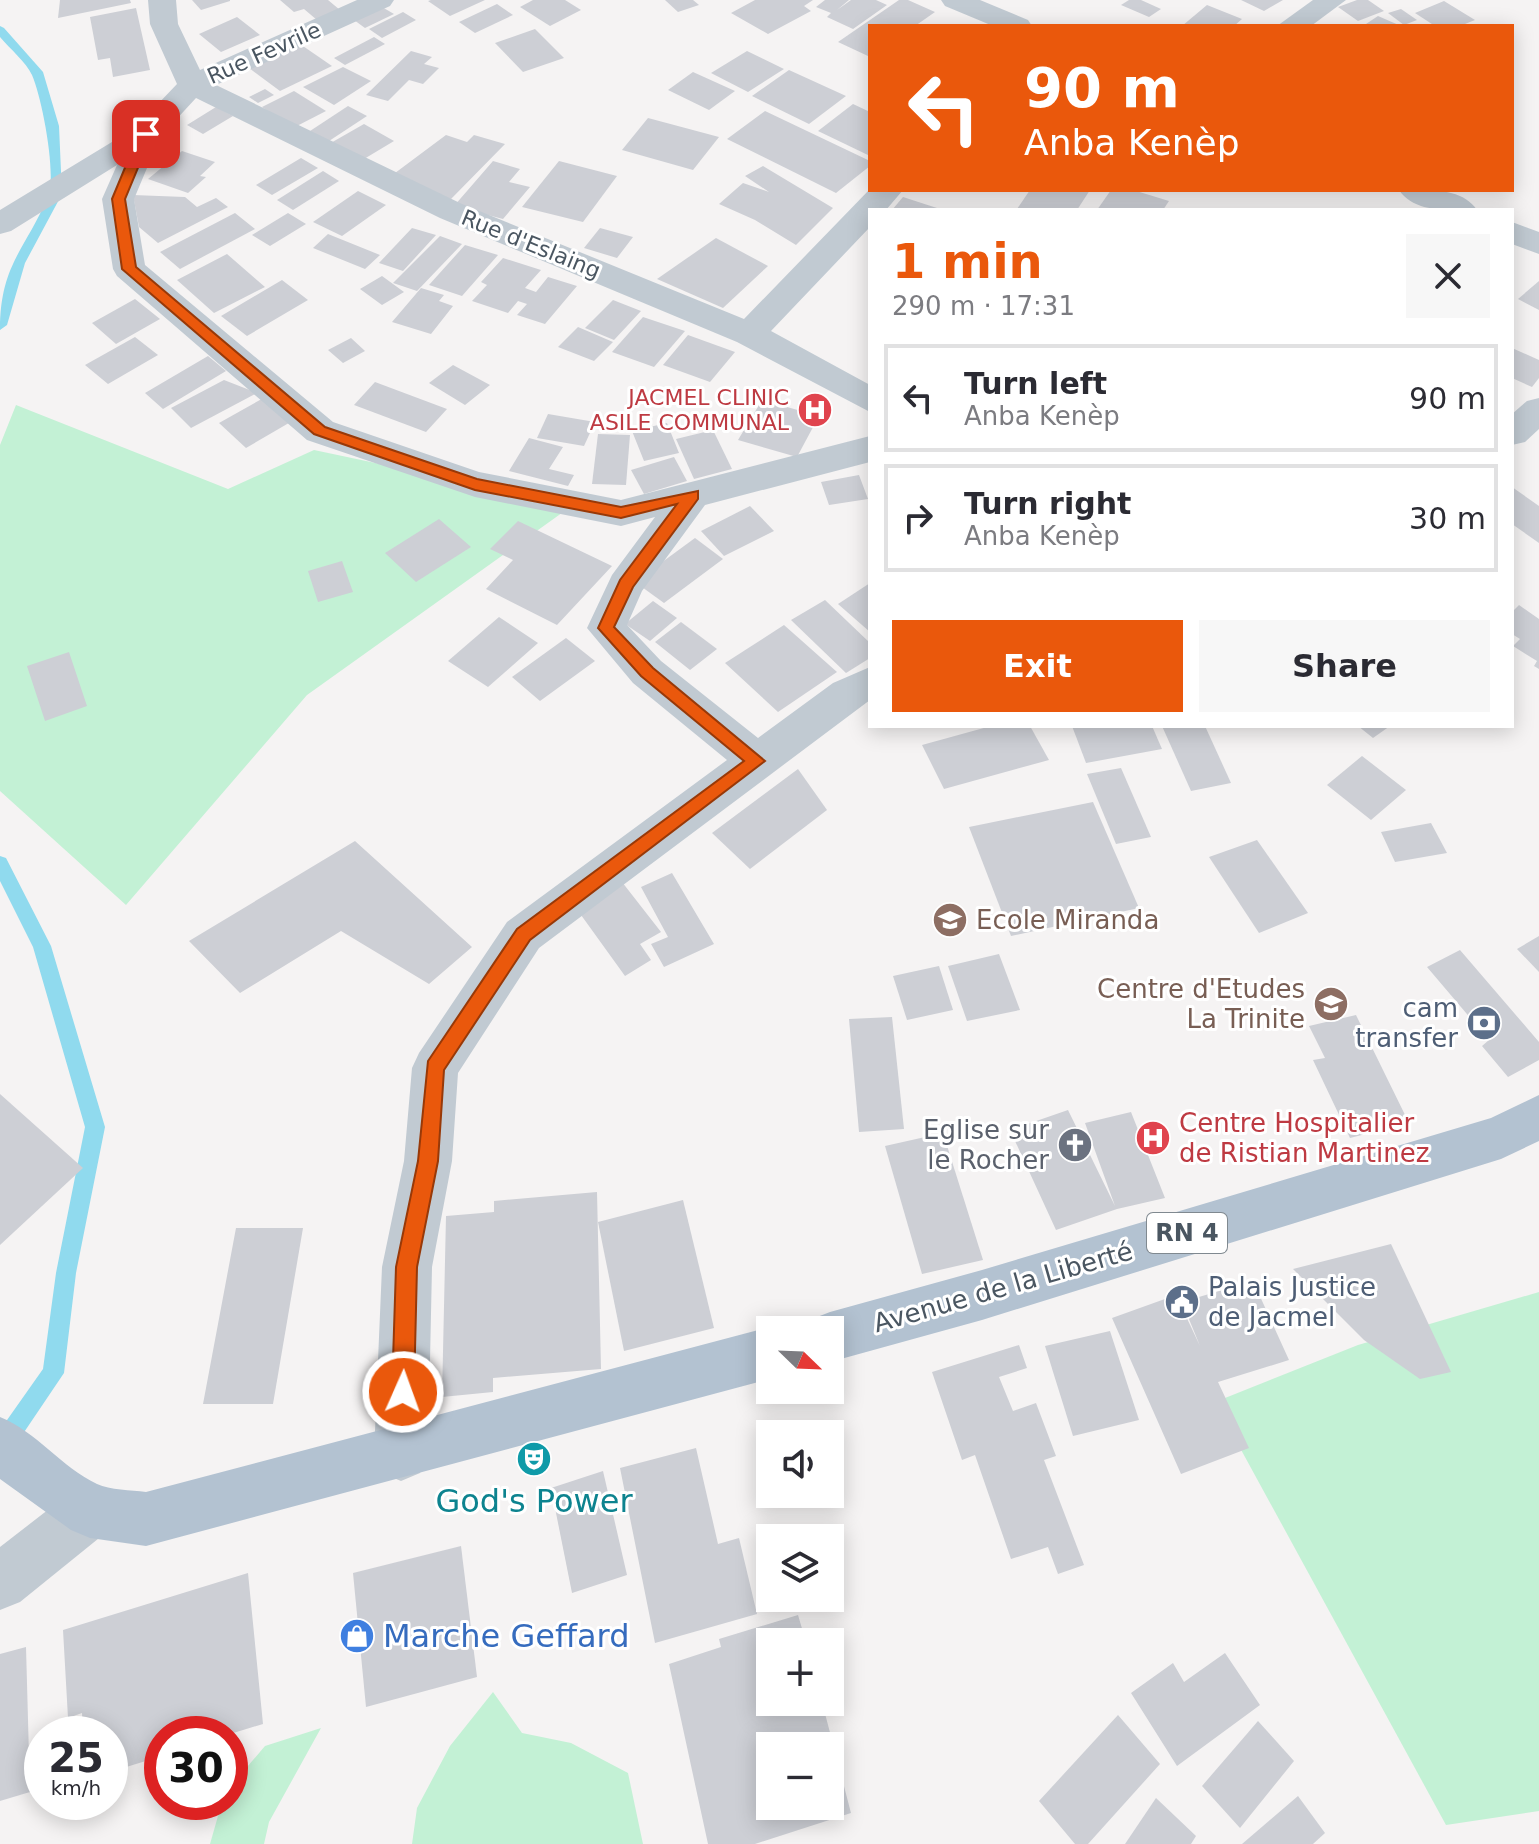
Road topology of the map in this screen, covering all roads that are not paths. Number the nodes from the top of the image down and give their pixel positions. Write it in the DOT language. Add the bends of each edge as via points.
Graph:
graph roads {
  1 [pos="162,0"];
  2 [pos="380,0"];
  3 [pos="955,0"];
  4 [pos="1332,0"];
  5 [pos="1013,24"];
  6 [pos="1294,24"];
  7 [pos="192,85"];
  8 [pos="132,143"];
  9 [pos="885,192"];
  10 [pos="1420,192"];
  11 [pos="870,208"];
  12 [pos="1456,208"];
  13 [pos="868,210"];
  14 [pos="0,224"];
  15 [pos="1514,233"];
  16 [pos="1539,244"];
  17 [pos="749,334"];
  18 [pos="868,399"];
  19 [pos="1539,410"];
  20 [pos="1514,431"];
  21 [pos="868,450"];
  22 [pos="692,495"];
  23 [pos="868,683"];
  24 [pos="757,761"];
  25 [pos="1539,1117"];
  26 [pos="844,1333"];
  27 [pos="756,1357"];
  28 [pos="401,1454"];
  29 [pos="19,1460"];
  30 [pos="90,1511"];
  31 [pos="0,1582"];
  1 -- 7 [label="street" via="164,24"];
  2 -- 7 [label="street, Rue Fevrile"];
  3 -- 5 [label="street"];
  4 -- 6 [label="street"];
  7 -- 8 [label="street"];
  7 -- 17 [label="street, Rue d'Eslaing" via="451,211"];
  8 -- 14 [label="street"];
  8 -- 22 [label="street" via="118,199 129,269 320,431 475,484 621,513"];
  9 -- 11 [label="street"];
  10 -- 12 [label="street"];
  13 -- 17 [label="street"];
  15 -- 16 [label="street"];
  17 -- 18 [label="street, Rue d'Eslaing"];
  19 -- 20 [label="street"];
  21 -- 22 [label="street"];
  22 -- 24 [label="street" via="626,585 606,628 647,672"];
  23 -- 24 [label="street"];
  24 -- 28 [label="street" via="523,935 435,1068 428,1161 407,1267"];
  25 -- 26 [label="main road, Avenue de la Liberté / RN 4" via="1501,1137"];
  27 -- 28 [label="main road"];
  28 -- 30 [label="main road" via="146,1519"];
  29 -- 30 [label="main road"];
  30 -- 31 [label="street"];
}
